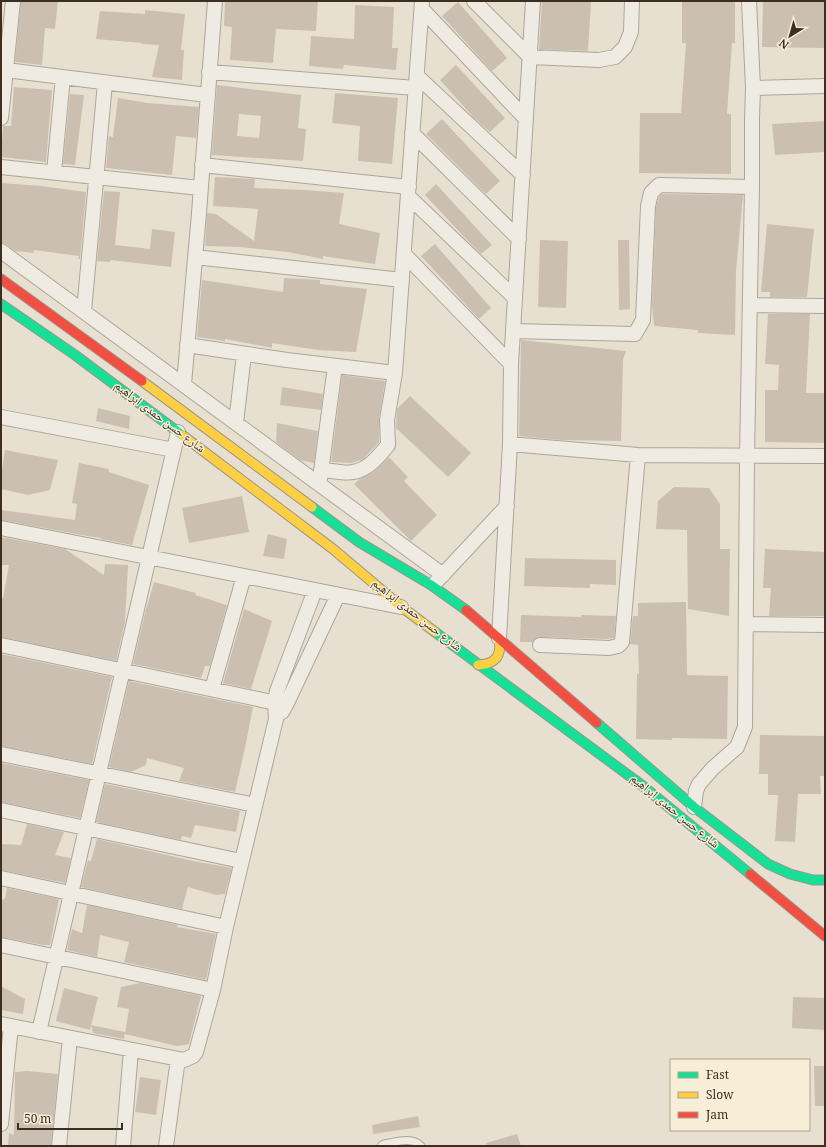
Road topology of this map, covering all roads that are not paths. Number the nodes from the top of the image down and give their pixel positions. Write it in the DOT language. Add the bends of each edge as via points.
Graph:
graph roads {
  1 [pos="13,1"];
  2 [pos="215,1"];
  3 [pos="474,1"];
  4 [pos="533,1"];
  5 [pos="632,1"];
  6 [pos="749,1"];
  7 [pos="422,5"];
  8 [pos="6,17"];
  9 [pos="530,57"];
  10 [pos="6,70"];
  11 [pos="209,72"];
  12 [pos="62,77"];
  13 [pos="105,82"];
  14 [pos="416,82"];
  15 [pos="825,86"];
  16 [pos="753,88"];
  17 [pos="207,95"];
  18 [pos="2,101"];
  19 [pos="1,118"];
  20 [pos="526,120"];
  21 [pos="412,133"];
  22 [pos="202,164"];
  23 [pos="1,166"];
  24 [pos="54,172"];
  25 [pos="523,174"];
  26 [pos="97,177"];
  27 [pos="752,186"];
  28 [pos="200,188"];
  29 [pos="408,191"];
  30 [pos="519,239"];
  31 [pos="1,251"];
  32 [pos="404,254"];
  33 [pos="195,256"];
  34 [pos="1,279"];
  35 [pos="402,280"];
  36 [pos="515,298"];
  37 [pos="1,304"];
  38 [pos="750,305"];
  39 [pos="825,306"];
  40 [pos="84,311"];
  41 [pos="513,331"];
  42 [pos="187,345"];
  43 [pos="244,354"];
  44 [pos="511,364"];
  45 [pos="335,366"];
  46 [pos="395,373"];
  47 [pos="184,384"];
  48 [pos="1,416"];
  49 [pos="236,423"];
  50 [pos="178,432"];
  51 [pos="510,444"];
  52 [pos="174,450"];
  53 [pos="638,454"];
  54 [pos="747,456"];
  55 [pos="825,456"];
  56 [pos="321,470"];
  57 [pos="319,484"];
  58 [pos="507,506"];
  59 [pos="1,528"];
  60 [pos="149,558"];
  61 [pos="442,575"];
  62 [pos="244,576"];
  63 [pos="433,586"];
  64 [pos="315,590"];
  65 [pos="338,595"];
  66 [pos="403,608"];
  67 [pos="746,624"];
  68 [pos="825,625"];
  69 [pos="499,638"];
  70 [pos="1,645"];
  71 [pos="540,645"];
  72 [pos="478,665"];
  73 [pos="123,671"];
  74 [pos="212,690"];
  75 [pos="280,704"];
  76 [pos="1,754"];
  77 [pos="654,772"];
  78 [pos="99,774"];
  79 [pos="643,786"];
  80 [pos="255,805"];
  81 [pos="694,807"];
  82 [pos="1,810"];
  83 [pos="86,828"];
  84 [pos="241,861"];
  85 [pos="1,878"];
  86 [pos="825,880"];
  87 [pos="71,893"];
  88 [pos="226,928"];
  89 [pos="825,936"];
  90 [pos="1,945"];
  91 [pos="56,957"];
  92 [pos="213,990"];
  93 [pos="6,1025"];
  94 [pos="39,1032"];
  95 [pos="70,1038"];
  96 [pos="131,1050"];
  97 [pos="178,1059"];
  98 [pos="1,1124"];
  99 [pos="59,1146"];
  100 [pos="123,1146"];
  101 [pos="166,1146"];
  102 [pos="381,1146"];
  103 [pos="421,1146"];
  1 -- 8 [label="street"];
  2 -- 11 [label="street"];
  3 -- 9 [label="street"];
  4 -- 9 [label="street"];
  5 -- 9 [label="street" via="631,32 625,47 615,57 599,60"];
  6 -- 16 [label="street"];
  7 -- 14 [label="street"];
  7 -- 20 [label="street"];
  8 -- 10 [label="street"];
  9 -- 20 [label="street"];
  10 -- 12 [label="street"];
  10 -- 18 [label="street"];
  11 -- 14 [label="street"];
  11 -- 17 [label="street"];
  12 -- 13 [label="street"];
  12 -- 24 [label="street"];
  13 -- 17 [label="street"];
  13 -- 26 [label="street"];
  14 -- 21 [label="street"];
  14 -- 25 [label="street"];
  15 -- 16 [label="street"];
  16 -- 27 [label="street"];
  17 -- 22 [label="street"];
  18 -- 19 [label="street"];
  20 -- 25 [label="street"];
  21 -- 29 [label="street"];
  21 -- 30 [label="street"];
  22 -- 28 [label="street"];
  22 -- 29 [label="street"];
  23 -- 24 [label="street"];
  24 -- 26 [label="street"];
  25 -- 30 [label="street"];
  26 -- 28 [label="street"];
  26 -- 40 [label="street"];
  27 -- 38 [label="street"];
  27 -- 41 [label="street" via="659,185 650,193 643,320 635,334"];
  28 -- 33 [label="street"];
  29 -- 32 [label="street"];
  29 -- 36 [label="street"];
  30 -- 36 [label="street"];
  31 -- 40 [label="street"];
  32 -- 35 [label="street"];
  32 -- 44 [label="street"];
  33 -- 35 [label="street"];
  33 -- 42 [label="street"];
  34 -- 63 [label="main road, شارع حسن حمدى ابراهيم" via="359,542"];
  35 -- 46 [label="street"];
  36 -- 41 [label="street"];
  37 -- 50 [label="main road, شارع حسن حمدى ابراهيم"];
  38 -- 39 [label="street"];
  38 -- 54 [label="street"];
  40 -- 47 [label="street"];
  41 -- 44 [label="street"];
  42 -- 43 [label="street"];
  42 -- 47 [label="street"];
  43 -- 45 [label="street"];
  43 -- 49 [label="street"];
  44 -- 51 [label="street"];
  45 -- 46 [label="street"];
  45 -- 56 [label="street"];
  46 -- 56 [label="street" via="387,420 388,445 379,457 369,466 353,472"];
  47 -- 49 [label="street"];
  48 -- 52 [label="street"];
  49 -- 57 [label="street"];
  50 -- 52 [label="street"];
  50 -- 66 [label="main road, شارع حسن حمدى ابراهيم" via="333,549"];
  51 -- 53 [label="street"];
  51 -- 58 [label="street"];
  52 -- 60 [label="street"];
  53 -- 54 [label="street"];
  53 -- 71 [label="street" via="622,642 609,648"];
  54 -- 55 [label="street"];
  54 -- 67 [label="street"];
  56 -- 57 [label="street"];
  57 -- 61 [label="street"];
  58 -- 61 [label="street"];
  58 -- 69 [label="street"];
  59 -- 60 [label="street"];
  60 -- 62 [label="street"];
  60 -- 73 [label="street"];
  61 -- 63 [label="street"];
  62 -- 64 [label="street"];
  62 -- 74 [label="street"];
  63 -- 69 [label="main road, شارع حسن حمدى ابراهيم"];
  64 -- 65 [label="street"];
  64 -- 75 [label="street" via="278,691"];
  65 -- 66 [label="street"];
  65 -- 75 [label="street"];
  66 -- 72 [label="main road, شارع حسن حمدى ابراهيم"];
  67 -- 68 [label="street"];
  67 -- 81 [label="street" via="745,727 737,747 699,784"];
  69 -- 72 [label="main road" via="501,646 494,661 487,665"];
  69 -- 77 [label="main road, شارع حسن حمدى ابراهيم"];
  70 -- 73 [label="street"];
  72 -- 79 [label="main road, شارع حسن حمدى ابراهيم"];
  73 -- 74 [label="street"];
  73 -- 78 [label="street"];
  74 -- 75 [label="street"];
  75 -- 80 [label="street"];
  76 -- 78 [label="street"];
  77 -- 79 [label="main road"];
  77 -- 81 [label="main road, شارع حسن حمدى ابراهيم"];
  78 -- 80 [label="street"];
  78 -- 83 [label="street"];
  79 -- 89 [label="main road, شارع حسن حمدى ابراهيم"];
  80 -- 84 [label="street"];
  81 -- 86 [label="main road, شارع حسن حمدى ابراهيم" via="768,864 790,874 813,880"];
  82 -- 83 [label="street"];
  83 -- 84 [label="street"];
  83 -- 87 [label="street"];
  84 -- 88 [label="street"];
  85 -- 87 [label="street"];
  87 -- 88 [label="street"];
  87 -- 91 [label="street"];
  88 -- 92 [label="street"];
  90 -- 91 [label="street"];
  91 -- 92 [label="street"];
  91 -- 94 [label="street"];
  92 -- 97 [label="street" via="196,1052 189,1059"];
  93 -- 94 [label="street"];
  93 -- 98 [label="street"];
  94 -- 95 [label="street"];
  95 -- 96 [label="street"];
  95 -- 99 [label="street"];
  96 -- 97 [label="street"];
  96 -- 100 [label="street"];
  97 -- 101 [label="street"];
  102 -- 103 [label="lane" via="409,1140 416,1141"];
}
